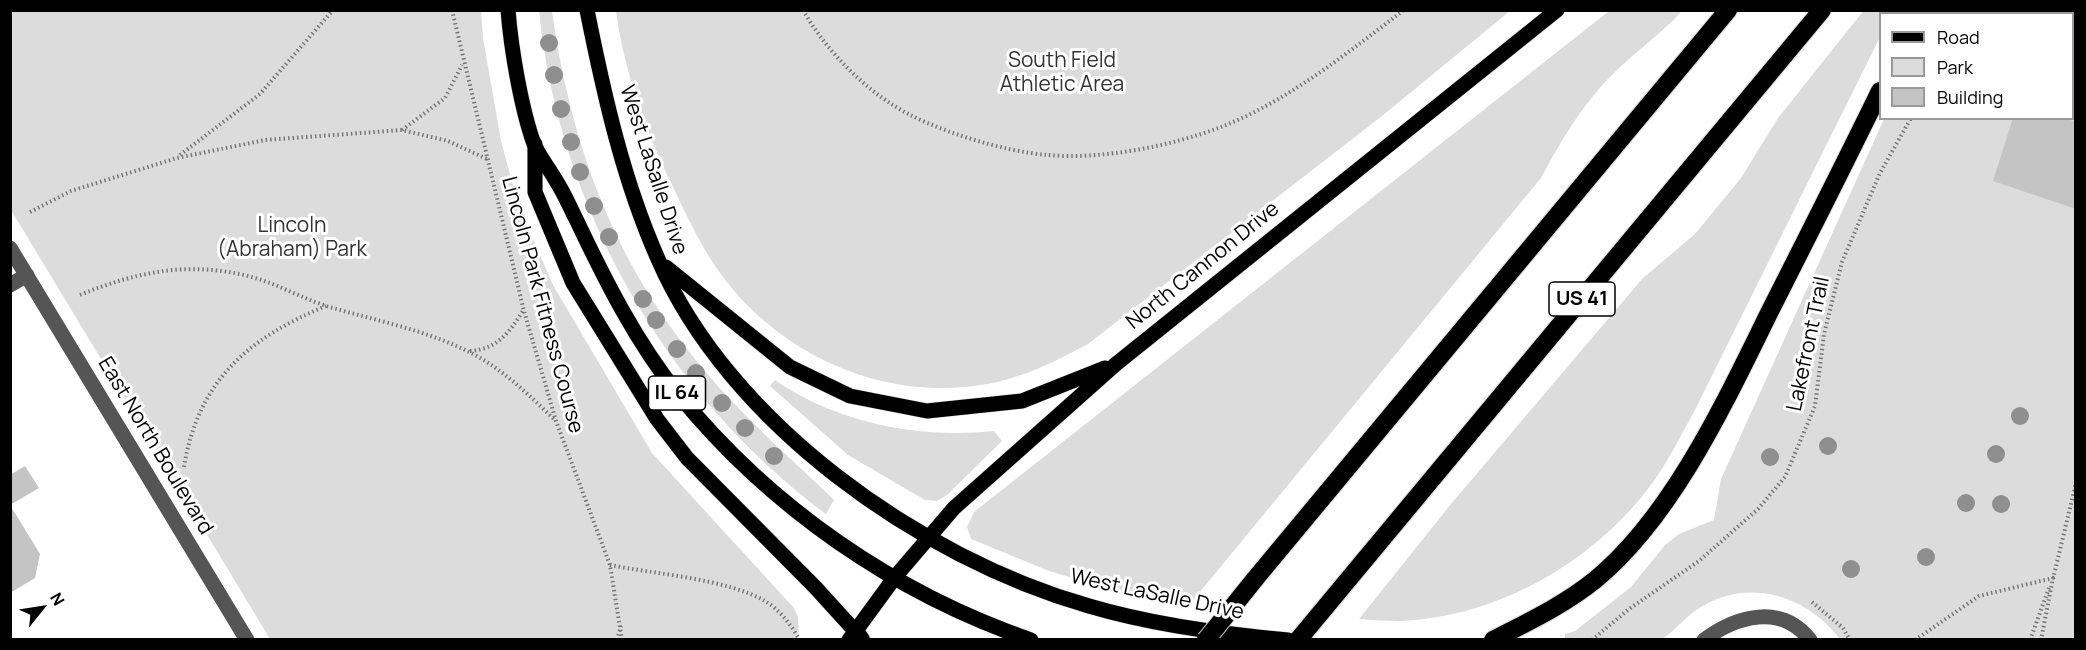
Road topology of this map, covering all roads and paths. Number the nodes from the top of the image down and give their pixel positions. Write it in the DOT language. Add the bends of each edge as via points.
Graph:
graph roads {
  1 [pos="333,10"];
  2 [pos="452,10"];
  3 [pos="508,10"];
  4 [pos="586,10"];
  5 [pos="803,10"];
  6 [pos="1404,10"];
  7 [pos="1557,10"];
  8 [pos="1728,10"];
  9 [pos="1822,10"];
  10 [pos="463,64"];
  11 [pos="1879,95"];
  12 [pos="1910,120"];
  13 [pos="402,130"];
  14 [pos="535,144"];
  15 [pos="177,158"];
  16 [pos="487,160"];
  17 [pos="30,212"];
  18 [pos="10,248"];
  19 [pos="658,260"];
  20 [pos="27,275"];
  21 [pos="10,285"];
  22 [pos="80,295"];
  23 [pos="326,306"];
  24 [pos="524,311"];
  25 [pos="468,351"];
  26 [pos="1116,364"];
  27 [pos="556,421"];
  28 [pos="184,466"];
  29 [pos="2076,483"];
  30 [pos="928,537"];
  31 [pos="610,565"];
  32 [pos="895,577"];
  33 [pos="2053,578"];
  34 [pos="1812,602"];
  35 [pos="621,624"];
  36 [pos="855,637"];
  37 [pos="247,639"];
  38 [pos="617,639"];
  39 [pos="622,639"];
  40 [pos="799,639"];
  41 [pos="1031,639"];
  42 [pos="1206,639"];
  43 [pos="1288,639"];
  44 [pos="1298,639"];
  45 [pos="1493,639"];
  46 [pos="1592,639"];
  47 [pos="1704,639"];
  48 [pos="1810,639"];
  49 [pos="1850,639"];
  50 [pos="1915,639"];
  51 [pos="2030,639"];
  52 [pos="2041,639"];
  1 -- 15 [label="path" via="260,94"];
  2 -- 10 [label="path, Lincoln Park Fitness Course"];
  3 -- 14 [label="main road, IL 64" via="513,52"];
  4 -- 19 [label="main road, West LaSalle Drive / IL 64" via="605,101"];
  5 -- 6 [label="path" via="846,66 893,106 940,128 1048,155 1115,153 1165,145 1223,126 1285,96"];
  7 -- 26 [label="main road, North Cannon Drive"];
  8 -- 42 [label="highway, bridge"];
  9 -- 44 [label="highway, US 41"];
  10 -- 13 [label="path" via="446,98"];
  10 -- 16 [label="path, Lincoln Park Fitness Course"];
  11 -- 45 [label="highway" via="1733,385 1661,506 1595,579 1562,603"];
  12 -- 46 [label="path, Lakefront Trail" via="1880,173 1842,262 1824,334 1815,406 1785,477 1758,509 1699,561"];
  13 -- 15 [label="path" via="265,140"];
  13 -- 16 [label="path" via="448,141"];
  14 -- 32 [label="main road, IL 64" via="607,284 678,394 773,493 829,536"];
  14 -- 36 [label="main road" via="535,192 573,284 657,419 687,458 815,587"];
  15 -- 17 [label="path" via="71,190"];
  16 -- 24 [label="path, Lincoln Park Fitness Course"];
  18 -- 20 [label="street, East North Boulevard"];
  19 -- 26 [label="main road" via="790,367 850,396 927,411 1022,401"];
  19 -- 30 [label="main road, West LaSalle Drive / IL 64" via="700,335 776,423 840,479"];
  20 -- 21 [label="street"];
  20 -- 37 [label="street, East North Boulevard"];
  22 -- 23 [label="path" via="119,279 153,271 200,269 248,276"];
  23 -- 25 [label="path" via="420,332"];
  23 -- 28 [label="path" via="278,328 244,352 218,379 196,421"];
  24 -- 25 [label="path" via="498,342 483,350"];
  24 -- 27 [label="path, Lincoln Park Fitness Course"];
  25 -- 27 [label="path" via="505,375"];
  26 -- 30 [label="main road, North Cannon Drive" via="954,508"];
  27 -- 31 [label="path, Lincoln Park Fitness Course"];
  29 -- 33 [label="path"];
  30 -- 32 [label="main road, North Cannon Drive"];
  30 -- 43 [label="main road, West LaSalle Drive / IL 64" via="998,573 1090,607 1226,634"];
  31 -- 35 [label="path, Lincoln Park Fitness Course"];
  31 -- 40 [label="path" via="727,587 766,601 792,626"];
  32 -- 36 [label="main road, North Cannon Drive"];
  32 -- 41 [label="main road, IL 64" via="951,608"];
  33 -- 50 [label="path" via="1979,596"];
  33 -- 51 [label="path"];
  33 -- 52 [label="path"];
  34 -- 49 [label="path"];
  35 -- 38 [label="path"];
  35 -- 39 [label="path, Lincoln Park Fitness Course"];
  47 -- 48 [label="street" via="1739,619 1756,615 1786,620"];
}
